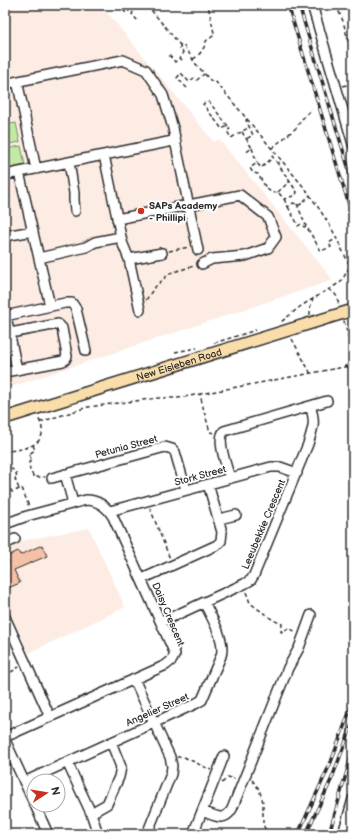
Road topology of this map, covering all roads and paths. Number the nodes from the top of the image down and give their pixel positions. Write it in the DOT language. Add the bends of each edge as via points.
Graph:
graph roads {
  1 [pos="118,5"];
  2 [pos="147,5"];
  3 [pos="208,5"];
  4 [pos="312,5"];
  5 [pos="336,5"];
  6 [pos="136,20"];
  7 [pos="180,45"];
  8 [pos="169,55"];
  9 [pos="180,58"];
  10 [pos="192,59"];
  11 [pos="353,59"];
  12 [pos="183,61"];
  13 [pos="204,74"];
  14 [pos="9,83"];
  15 [pos="353,84"];
  16 [pos="337,87"];
  17 [pos="187,88"];
  18 [pos="312,109"];
  19 [pos="247,119"];
  20 [pos="228,126"];
  21 [pos="248,128"];
  22 [pos="242,132"];
  23 [pos="246,139"];
  24 [pos="176,143"];
  25 [pos="353,144"];
  26 [pos="252,148"];
  27 [pos="272,148"];
  28 [pos="245,153"];
  29 [pos="104,155"];
  30 [pos="281,160"];
  31 [pos="69,162"];
  32 [pos="257,163"];
  33 [pos="278,164"];
  34 [pos="36,169"];
  35 [pos="19,172"];
  36 [pos="5,175"];
  37 [pos="290,181"];
  38 [pos="278,192"];
  39 [pos="310,195"];
  40 [pos="284,199"];
  41 [pos="297,204"];
  42 [pos="189,205"];
  43 [pos="288,207"];
  44 [pos="75,211"];
  45 [pos="117,219"];
  46 [pos="306,226"];
  47 [pos="33,231"];
  48 [pos="5,234"];
  49 [pos="121,237"];
  50 [pos="337,238"];
  51 [pos="198,248"];
  52 [pos="162,253"];
  53 [pos="39,258"];
  54 [pos="129,259"];
  55 [pos="202,264"];
  56 [pos="329,289"];
  57 [pos="313,298"];
  58 [pos="50,306"];
  59 [pos="140,310"];
  60 [pos="353,310"];
  61 [pos="341,314"];
  62 [pos="6,316"];
  63 [pos="311,323"];
  64 [pos="276,324"];
  65 [pos="258,330"];
  66 [pos="7,333"];
  67 [pos="291,338"];
  68 [pos="353,339"];
  69 [pos="208,345"];
  70 [pos="202,348"];
  71 [pos="86,351"];
  72 [pos="175,352"];
  73 [pos="9,353"];
  74 [pos="353,360"];
  75 [pos="353,367"];
  76 [pos="344,368"];
  77 [pos="17,370"];
  78 [pos="5,372"];
  79 [pos="312,374"];
  80 [pos="200,394"];
  81 [pos="327,401"];
  82 [pos="310,406"];
  83 [pos="35,408"];
  84 [pos="5,418"];
  85 [pos="40,422"];
  86 [pos="221,436"];
  87 [pos="33,445"];
  88 [pos="5,448"];
  89 [pos="5,468"];
  90 [pos="297,473"];
  91 [pos="65,474"];
  92 [pos="52,478"];
  93 [pos="230,478"];
  94 [pos="208,484"];
  95 [pos="19,489"];
  96 [pos="5,490"];
  97 [pos="186,490"];
  98 [pos="5,501"];
  99 [pos="147,501"];
  100 [pos="73,503"];
  101 [pos="110,511"];
  102 [pos="5,514"];
  103 [pos="32,515"];
  104 [pos="236,515"];
  105 [pos="218,519"];
  106 [pos="5,524"];
  107 [pos="15,539"];
  108 [pos="5,544"];
  109 [pos="172,565"];
  110 [pos="142,579"];
  111 [pos="244,584"];
  112 [pos="204,602"];
  113 [pos="311,615"];
  114 [pos="5,618"];
  115 [pos="161,622"];
  116 [pos="303,636"];
  117 [pos="26,663"];
  118 [pos="5,676"];
  119 [pos="134,679"];
  120 [pos="50,717"];
  121 [pos="154,723"];
  122 [pos="5,739"];
  123 [pos="111,742"];
  124 [pos="224,756"];
  125 [pos="170,757"];
  126 [pos="67,762"];
  127 [pos="247,772"];
  128 [pos="214,780"];
  129 [pos="24,782"];
  130 [pos="243,782"];
  131 [pos="26,786"];
  132 [pos="353,799"];
  133 [pos="202,811"];
  134 [pos="38,813"];
  135 [pos="90,814"];
  136 [pos="48,834"];
  137 [pos="98,834"];
  138 [pos="147,834"];
  139 [pos="193,834"];
  140 [pos="268,834"];
  141 [pos="343,834"];
  1 -- 6 [label="path" via="126,13 131,9"];
  2 -- 7 [label="path"];
  3 -- 10 [label="path" via="214,33 206,41 200,54"];
  4 -- 16 [label="street"];
  5 -- 11 [label="path"];
  7 -- 9 [label="path" via="183,52"];
  7 -- 10 [label="path" via="183,45"];
  8 -- 9 [label="path" via="175,62"];
  9 -- 12 [label="path"];
  10 -- 13 [label="path"];
  13 -- 17 [label="path" via="189,82 181,73 177,78"];
  13 -- 19 [label="path" via="211,81 215,81"];
  14 -- 24 [label="street" via="123,60 146,70 163,95"];
  14 -- 34 [label="street" via="18,85 19,88"];
  15 -- 16 [label="path"];
  16 -- 25 [label="street"];
  18 -- 27 [label="path" via="296,128"];
  19 -- 21 [label="path"];
  19 -- 27 [label="path"];
  20 -- 20 [label="path" via="209,102 203,104 222,129"];
  20 -- 22 [label="path" via="230,129 227,131 231,138"];
  21 -- 22 [label="path"];
  21 -- 23 [label="path" via="252,135"];
  22 -- 23 [label="path"];
  23 -- 26 [label="path"];
  24 -- 29 [label="street" via="172,141"];
  24 -- 42 [label="street"];
  26 -- 28 [label="path"];
  26 -- 32 [label="path"];
  27 -- 30 [label="path"];
  29 -- 31 [label="street"];
  29 -- 45 [label="street"];
  30 -- 33 [label="path"];
  30 -- 39 [label="path"];
  31 -- 34 [label="street"];
  31 -- 44 [label="street"];
  32 -- 33 [label="path" via="261,168 272,156"];
  32 -- 38 [label="path" via="250,168 258,174 266,188 272,193"];
  33 -- 37 [label="path"];
  34 -- 35 [label="street"];
  35 -- 36 [label="street"];
  35 -- 47 [label="street"];
  37 -- 38 [label="path"];
  37 -- 40 [label="path" via="297,192 296,195"];
  38 -- 40 [label="path"];
  39 -- 41 [label="path" via="300,205"];
  39 -- 50 [label="path"];
  40 -- 43 [label="path"];
  41 -- 43 [label="path" via="293,203"];
  41 -- 46 [label="path"];
  42 -- 45 [label="street"];
  42 -- 51 [label="street"];
  42 -- 55 [label="street" via="240,195 268,217 276,237 268,248 245,256 212,259"];
  43 -- 46 [label="path" via="298,226"];
  45 -- 49 [label="street"];
  46 -- 50 [label="path" via="321,251 331,247 329,243"];
  47 -- 48 [label="street"];
  47 -- 53 [label="street"];
  49 -- 53 [label="street"];
  49 -- 54 [label="street"];
  50 -- 56 [label="path" via="350,266 341,282"];
  51 -- 52 [label="path"];
  52 -- 54 [label="street"];
  53 -- 58 [label="street"];
  54 -- 59 [label="street"];
  55 -- 59 [label="path" via="170,273 154,288"];
  56 -- 57 [label="path"];
  56 -- 61 [label="path" via="339,299"];
  57 -- 63 [label="path" via="310,308"];
  57 -- 64 [label="path" via="284,321"];
  58 -- 62 [label="street"];
  58 -- 71 [label="street" via="69,302 75,305"];
  60 -- 61 [label="main road, New Eisleben Road"];
  61 -- 63 [label="main road, New Eisleben Road"];
  61 -- 68 [label="path" via="349,340"];
  62 -- 66 [label="street"];
  63 -- 83 [label="main road, New Eisleben Road"];
  65 -- 69 [label="path"];
  66 -- 73 [label="street"];
  66 -- 77 [label="street" via="58,324 62,328 66,359"];
  67 -- 79 [label="path"];
  70 -- 72 [label="path"];
  73 -- 77 [label="street"];
  74 -- 76 [label="path"];
  75 -- 76 [label="path"];
  76 -- 79 [label="path"];
  77 -- 78 [label="street"];
  79 -- 80 [label="path"];
  80 -- 85 [label="path" via="88,406"];
  80 -- 86 [label="path" via="210,432"];
  81 -- 82 [label="street"];
  82 -- 86 [label="street" via="227,430 222,432"];
  82 -- 90 [label="street, Leeubekkie Crescent" via="314,424"];
  83 -- 84 [label="main road, New Eisleben Road"];
  83 -- 85 [label="path"];
  85 -- 87 [label="path" via="43,429 42,438"];
  86 -- 93 [label="street"];
  87 -- 88 [label="path" via="17,451 7,452"];
  87 -- 92 [label="path" via="35,450 29,454 32,461 29,462 30,471 34,477"];
  89 -- 95 [label="path" via="11,468 16,473 15,479"];
  90 -- 93 [label="street, Stork Street" via="274,466"];
  90 -- 111 [label="street, Leeubekkie Crescent" via="254,575"];
  91 -- 92 [label="street, Petunia Street"];
  91 -- 97 [label="street, Petunia Street" via="169,447 175,452"];
  91 -- 100 [label="street"];
  93 -- 94 [label="street, Stork Street"];
  94 -- 97 [label="street, Stork Street"];
  94 -- 105 [label="street"];
  95 -- 96 [label="path" via="12,492 10,488"];
  95 -- 103 [label="path" via="22,488"];
  97 -- 99 [label="street, Stork Street"];
  98 -- 102 [label="path" via="8,511"];
  99 -- 101 [label="street, Stork Street"];
  99 -- 109 [label="path"];
  100 -- 101 [label="street" via="94,501"];
  100 -- 103 [label="street"];
  101 -- 110 [label="street, Daisy Crescent"];
  103 -- 106 [label="street"];
  104 -- 105 [label="street"];
  105 -- 109 [label="street" via="222,532 219,543"];
  107 -- 108 [label="street"];
  109 -- 110 [label="street"];
  110 -- 115 [label="street, Daisy Crescent"];
  111 -- 112 [label="street, Leeubekkie Crescent"];
  111 -- 116 [label="path" via="250,603 282,624 281,632 289,628"];
  112 -- 115 [label="street, Leeubekkie Crescent"];
  112 -- 121 [label="street, Angelier Street" via="221,638 221,656 202,700"];
  113 -- 116 [label="street"];
  114 -- 117 [label="street"];
  115 -- 119 [label="street, Daisy Crescent" via="174,650 174,657 169,663"];
  116 -- 127 [label="street"];
  117 -- 118 [label="path"];
  117 -- 120 [label="street"];
  119 -- 120 [label="street, Daisy Crescent"];
  119 -- 121 [label="street"];
  120 -- 122 [label="street, Daisy Crescent"];
  121 -- 123 [label="street, Angelier Street"];
  121 -- 125 [label="street"];
  122 -- 129 [label="street"];
  123 -- 126 [label="street, Angelier Street"];
  123 -- 135 [label="street" via="121,767 119,777 107,804"];
  124 -- 128 [label="street"];
  125 -- 128 [label="path" via="184,757 211,770"];
  125 -- 138 [label="street" via="171,774"];
  126 -- 129 [label="street, Angelier Street"];
  126 -- 135 [label="street"];
  127 -- 130 [label="street"];
  127 -- 140 [label="path" via="259,789 263,802 263,824"];
  128 -- 130 [label="path" via="223,784 228,777"];
  128 -- 133 [label="street"];
  129 -- 131 [label="street"];
  130 -- 133 [label="street" via="232,809 226,816 220,817"];
  132 -- 141 [label="street"];
  133 -- 139 [label="street"];
  134 -- 136 [label="street"];
  135 -- 137 [label="street"];
}
